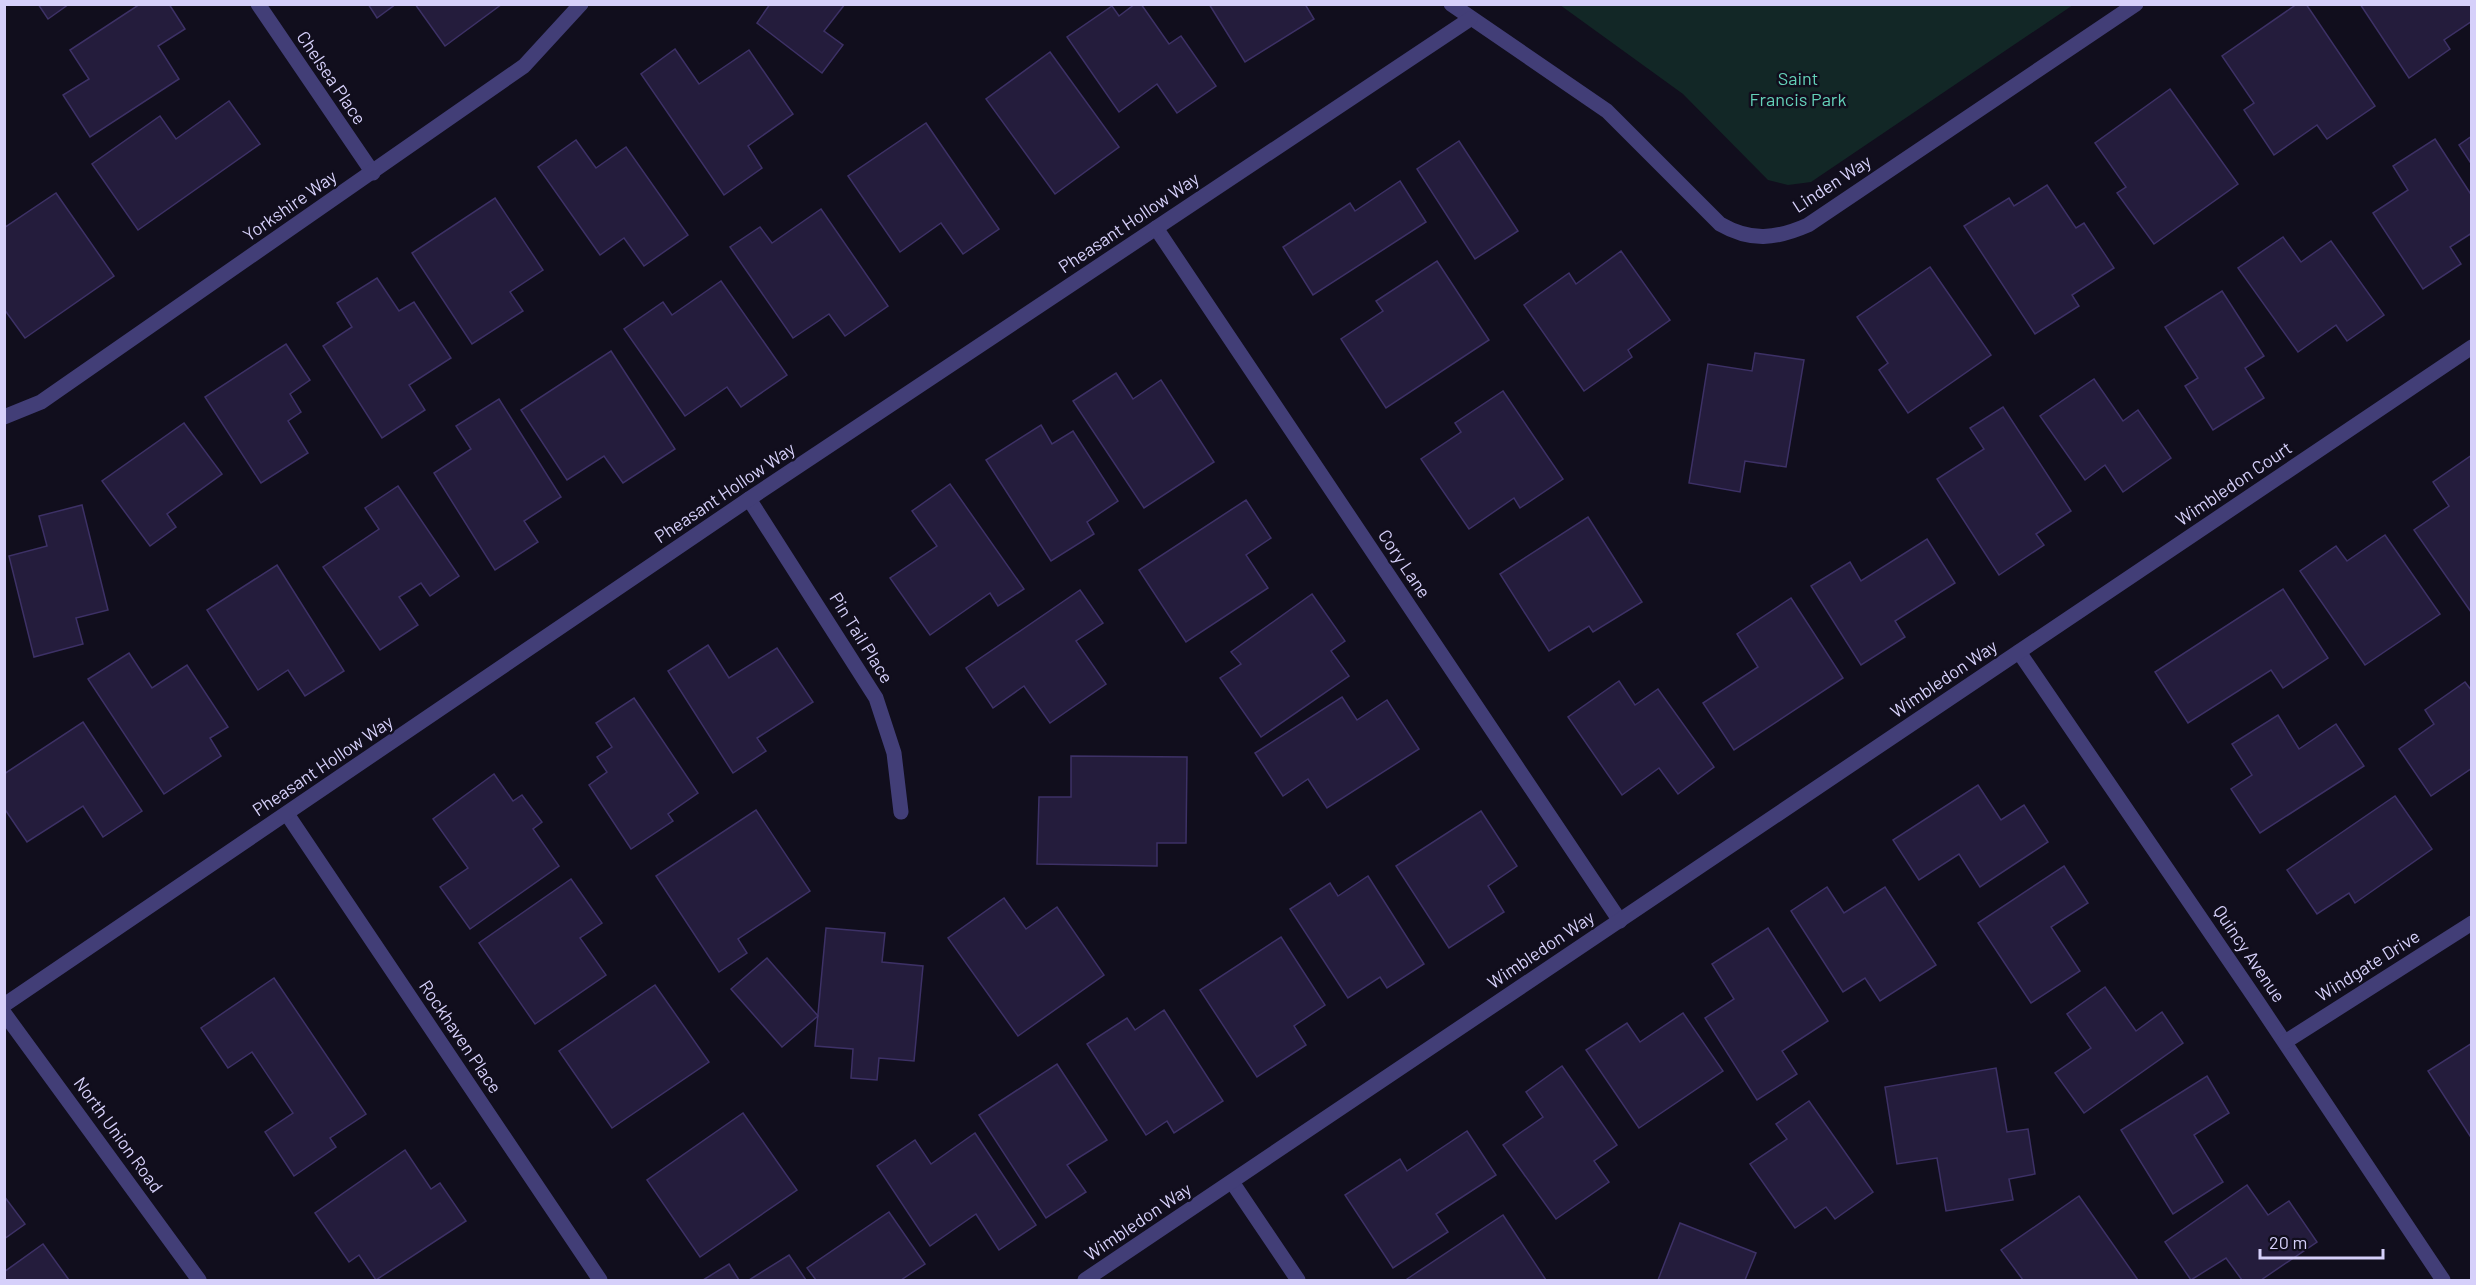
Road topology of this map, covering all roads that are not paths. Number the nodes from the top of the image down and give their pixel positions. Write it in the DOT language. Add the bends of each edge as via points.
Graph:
graph roads {
  1 [pos="258,4"];
  2 [pos="580,4"];
  3 [pos="1451,4"];
  4 [pos="2136,4"];
  5 [pos="1470,20"];
  6 [pos="373,173"];
  7 [pos="1156,228"];
  8 [pos="2472,347"];
  9 [pos="4,417"];
  10 [pos="749,499"];
  11 [pos="2019,652"];
  12 [pos="901,812"];
  13 [pos="287,814"];
  14 [pos="1620,921"];
  15 [pos="2472,923"];
  16 [pos="4,1005"];
  17 [pos="4,1013"];
  18 [pos="2285,1042"];
  19 [pos="1232,1182"];
  20 [pos="199,1281"];
  21 [pos="600,1281"];
  22 [pos="1085,1281"];
  23 [pos="1298,1281"];
  24 [pos="2442,1281"];
  1 -- 6 [label="street, Chelsea Place"];
  2 -- 6 [label="street, Yorkshire Way" via="524,66"];
  3 -- 5 [label="street, Linden Way"];
  4 -- 5 [label="street, Linden Way" via="1808,225 1783,236 1740,236 1720,224 1607,111"];
  5 -- 7 [label="street, Pheasant Hollow Way"];
  6 -- 9 [label="street, Yorkshire Way" via="41,402"];
  7 -- 10 [label="street, Pheasant Hollow Way"];
  7 -- 14 [label="street, Cory Lane"];
  8 -- 11 [label="street, Wimbledon Court"];
  10 -- 12 [label="street, Pin Tail Place" via="876,698 894,753"];
  10 -- 13 [label="street, Pheasant Hollow Way"];
  11 -- 14 [label="street, Wimbledon Way"];
  11 -- 18 [label="street, Quincy Avenue"];
  13 -- 16 [label="street, Pheasant Hollow Way"];
  13 -- 21 [label="street, Rockhaven Place"];
  14 -- 19 [label="street, Wimbledon Way"];
  15 -- 18 [label="street, Windgate Drive"];
  17 -- 20 [label="street, North Union Road"];
  18 -- 24 [label="street, Quincy Avenue"];
  19 -- 22 [label="street, Wimbledon Way"];
  19 -- 23 [label="street"];
}
